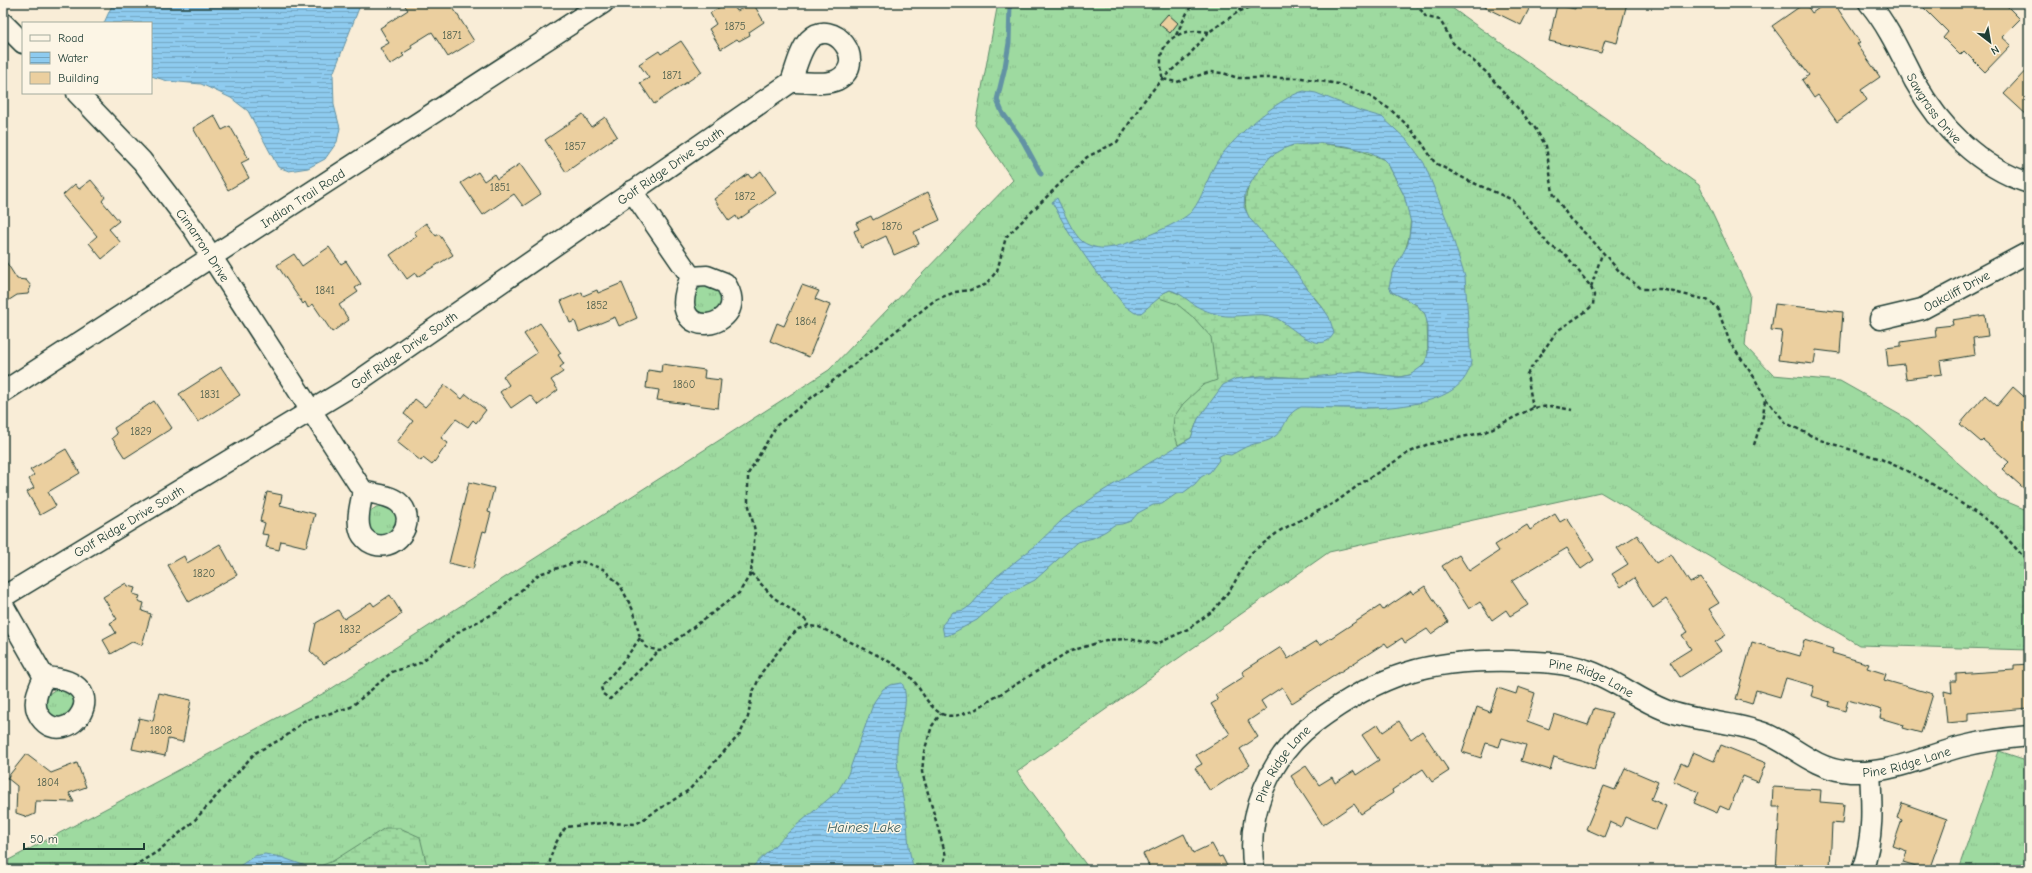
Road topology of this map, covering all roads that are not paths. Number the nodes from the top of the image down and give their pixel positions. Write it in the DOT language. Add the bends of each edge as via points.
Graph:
graph roads {
  1 [pos="603,3"];
  2 [pos="1869,3"];
  3 [pos="3,23"];
  4 [pos="22,42"];
  5 [pos="791,82"];
  6 [pos="78,94"];
  7 [pos="2029,183"];
  8 [pos="632,191"];
  9 [pos="2029,252"];
  10 [pos="212,257"];
  11 [pos="691,277"];
  12 [pos="1880,319"];
  13 [pos="3,392"];
  14 [pos="311,412"];
  15 [pos="363,491"];
  16 [pos="3,597"];
  17 [pos="3,605"];
  18 [pos="44,677"];
  19 [pos="2029,736"];
  20 [pos="1870,772"];
  21 [pos="1254,870"];
  22 [pos="1862,870"];
  1 -- 10 [label="street, Indian Trail Road"];
  2 -- 7 [label="street, Sawgrass Drive" via="1893,37 1915,82 1940,120 1979,157"];
  3 -- 4 [label="street"];
  5 -- 8 [label="street, Golf Ridge Drive South"];
  6 -- 10 [label="street, Cimarron Drive" via="142,161 170,195"];
  8 -- 11 [label="street"];
  8 -- 14 [label="street, Golf Ridge Drive South"];
  9 -- 12 [label="street, Oakcliff Drive" via="1922,309"];
  10 -- 13 [label="street, Indian Trail Road"];
  10 -- 14 [label="street, Cimarron Drive"];
  14 -- 15 [label="street, Cimarron Drive"];
  14 -- 16 [label="street, Golf Ridge Drive South"];
  17 -- 18 [label="street"];
  19 -- 20 [label="street, Pine Ridge Lane" via="1982,742"];
  20 -- 21 [label="street, Pine Ridge Lane" via="1839,770 1813,762 1765,734 1737,725 1667,710 1637,697 1601,676 1572,666 1543,662 1451,662 1376,684 1328,712 1298,736 1277,763 1260,797 1252,838"];
  20 -- 22 [label="street" via="1872,813"];
}
